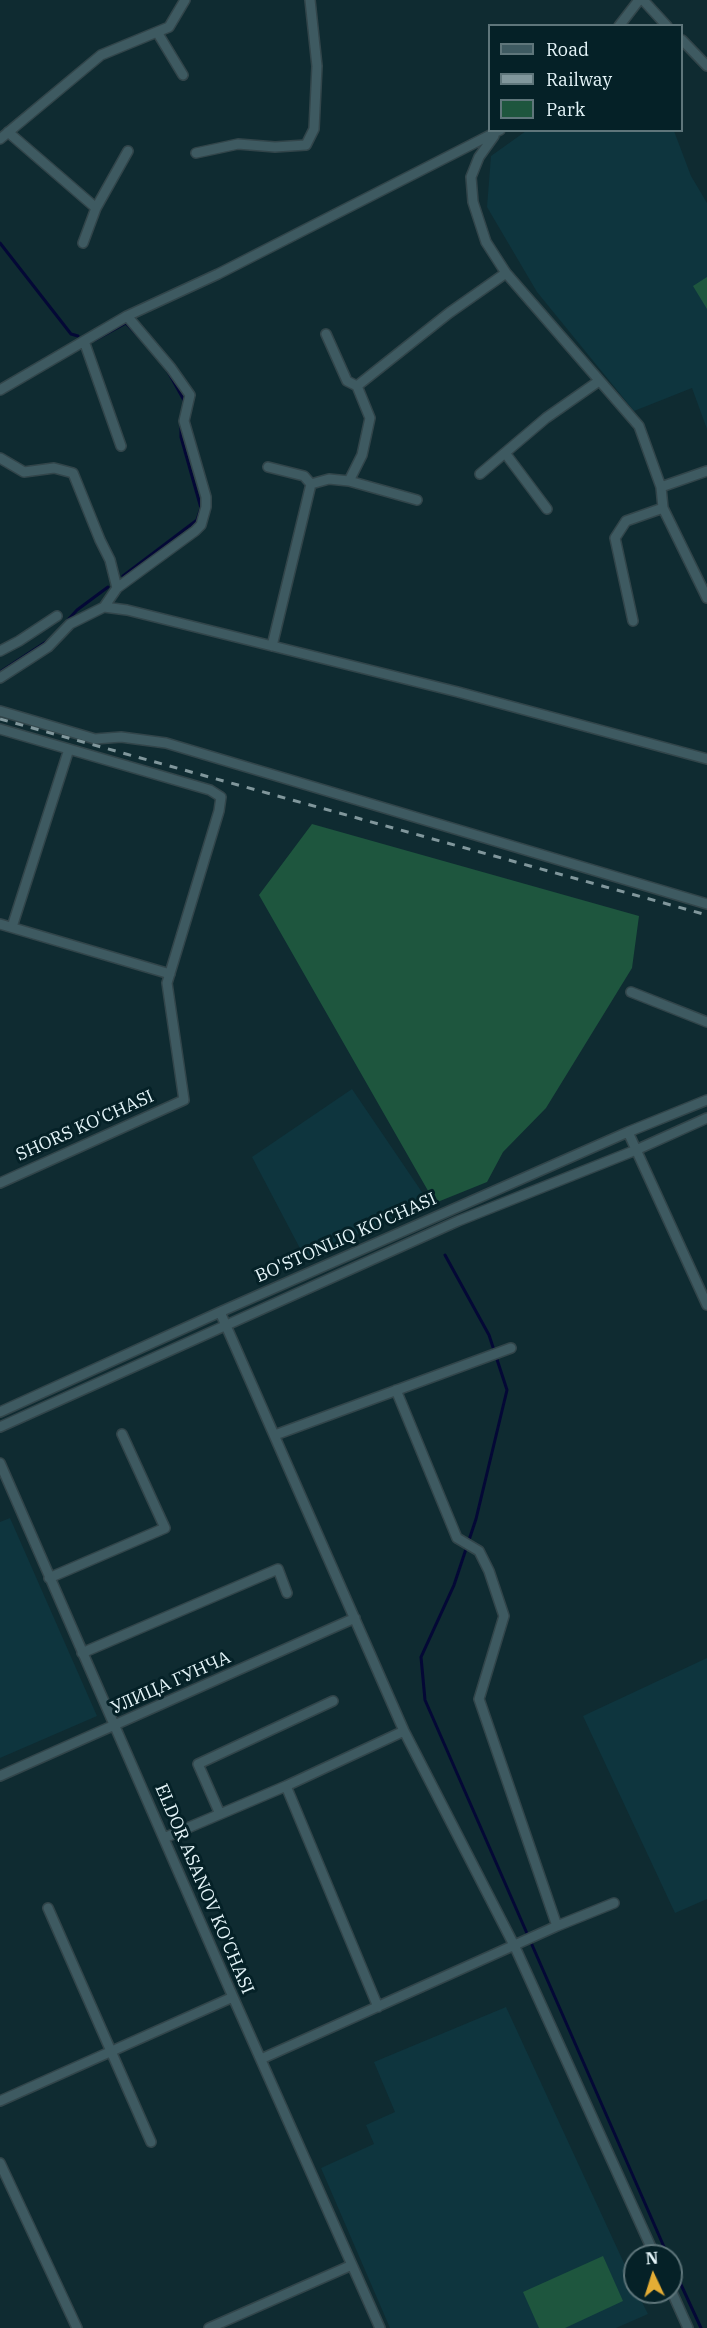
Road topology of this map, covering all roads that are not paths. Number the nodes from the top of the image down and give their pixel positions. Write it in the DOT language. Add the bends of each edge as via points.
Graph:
graph roads {
  1 [pos="185,0"];
  2 [pos="310,0"];
  3 [pos="639,0"];
  4 [pos="644,0"];
  5 [pos="621,24"];
  6 [pos="665,24"];
  7 [pos="158,32"];
  8 [pos="683,42"];
  9 [pos="707,66"];
  10 [pos="183,75"];
  11 [pos="8,132"];
  12 [pos="497,132"];
  13 [pos="498,132"];
  14 [pos="0,139"];
  15 [pos="128,152"];
  16 [pos="196,153"];
  17 [pos="96,208"];
  18 [pos="83,243"];
  19 [pos="506,273"];
  20 [pos="127,316"];
  21 [pos="326,334"];
  22 [pos="84,340"];
  23 [pos="599,381"];
  24 [pos="357,386"];
  25 [pos="0,390"];
  26 [pos="121,447"];
  27 [pos="505,453"];
  28 [pos="0,459"];
  29 [pos="268,467"];
  30 [pos="707,471"];
  31 [pos="480,474"];
  32 [pos="350,481"];
  33 [pos="311,484"];
  34 [pos="661,487"];
  35 [pos="417,500"];
  36 [pos="663,508"];
  37 [pos="547,509"];
  38 [pos="117,588"];
  39 [pos="707,598"];
  40 [pos="104,607"];
  41 [pos="57,616"];
  42 [pos="633,621"];
  43 [pos="272,646"];
  44 [pos="0,651"];
  45 [pos="0,678"];
  46 [pos="0,711"];
  47 [pos="0,729"];
  48 [pos="69,749"];
  49 [pos="707,759"];
  50 [pos="707,904"];
  51 [pos="0,924"];
  52 [pos="12,927"];
  53 [pos="170,974"];
  54 [pos="631,992"];
  55 [pos="707,1022"];
  56 [pos="707,1100"];
  57 [pos="707,1118"];
  58 [pos="628,1132"];
  59 [pos="636,1150"];
  60 [pos="0,1183"];
  61 [pos="707,1305"];
  62 [pos="219,1312"];
  63 [pos="225,1325"];
  64 [pos="508,1349"];
  65 [pos="396,1390"];
  66 [pos="0,1412"];
  67 [pos="0,1426"];
  68 [pos="122,1434"];
  69 [pos="275,1435"];
  70 [pos="0,1463"];
  71 [pos="49,1578"];
  72 [pos="287,1593"];
  73 [pos="355,1618"];
  74 [pos="82,1653"];
  75 [pos="333,1701"];
  76 [pos="115,1726"];
  77 [pos="404,1731"];
  78 [pos="0,1776"];
  79 [pos="286,1786"];
  80 [pos="220,1814"];
  81 [pos="164,1838"];
  82 [pos="614,1903"];
  83 [pos="48,1908"];
  84 [pos="557,1926"];
  85 [pos="517,1945"];
  86 [pos="232,1997"];
  87 [pos="378,2007"];
  88 [pos="112,2052"];
  89 [pos="261,2059"];
  90 [pos="0,2101"];
  91 [pos="151,2142"];
  92 [pos="0,2163"];
  93 [pos="651,2244"];
  94 [pos="352,2265"];
  95 [pos="677,2304"];
  96 [pos="77,2328"];
  97 [pos="209,2328"];
  98 [pos="380,2328"];
  99 [pos="688,2328"];
  1 -- 7 [label="street" via="170,27"];
  2 -- 16 [label="street" via="317,66 314,129 306,145 238,144"];
  3 -- 5 [label="street"];
  4 -- 6 [label="street"];
  7 -- 10 [label="street"];
  7 -- 11 [label="street" via="101,55"];
  8 -- 9 [label="street"];
  11 -- 14 [label="street"];
  11 -- 17 [label="street"];
  12 -- 20 [label="street"];
  13 -- 19 [label="street" via="474,166 471,189 482,232"];
  15 -- 17 [label="street"];
  17 -- 18 [label="street"];
  19 -- 23 [label="street"];
  19 -- 24 [label="street"];
  20 -- 22 [label="street"];
  20 -- 38 [label="street" via="190,395 184,421 206,507 195,531"];
  21 -- 24 [label="street" via="347,381"];
  22 -- 25 [label="street"];
  22 -- 26 [label="street"];
  23 -- 27 [label="street" via="546,417"];
  23 -- 34 [label="street" via="639,426"];
  24 -- 32 [label="street" via="370,418 362,455"];
  27 -- 31 [label="street"];
  27 -- 37 [label="street"];
  28 -- 38 [label="street" via="24,472 54,468 74,473 110,560"];
  29 -- 33 [label="street" via="304,476"];
  30 -- 34 [label="street"];
  32 -- 33 [label="street" via="329,479"];
  32 -- 35 [label="street"];
  33 -- 43 [label="street"];
  34 -- 36 [label="street"];
  36 -- 39 [label="street"];
  36 -- 42 [label="street" via="626,521 615,538"];
  38 -- 40 [label="street"];
  40 -- 43 [label="street"];
  40 -- 45 [label="street" via="70,624 48,647"];
  41 -- 44 [label="street"];
  43 -- 49 [label="street"];
  46 -- 50 [label="street" via="95,739 121,737 166,743"];
  47 -- 48 [label="street"];
  48 -- 52 [label="street"];
  48 -- 53 [label="street" via="210,789 220,797"];
  51 -- 52 [label="street"];
  52 -- 53 [label="street"];
  53 -- 60 [label="street, SHORS KO'CHASI" via="167,983 184,1100"];
  54 -- 55 [label="street"];
  56 -- 58 [label="street, BO'STONLIQ KO'CHASI"];
  57 -- 59 [label="street, BO'STONLIQ KO'CHASI"];
  58 -- 59 [label="street"];
  58 -- 62 [label="street, BO'STONLIQ KO'CHASI"];
  59 -- 61 [label="street"];
  59 -- 63 [label="street, BO'STONLIQ KO'CHASI" via="458,1221"];
  62 -- 63 [label="street"];
  62 -- 66 [label="street, BO'STONLIQ KO'CHASI"];
  63 -- 67 [label="street, BO'STONLIQ KO'CHASI"];
  63 -- 69 [label="street"];
  64 -- 65 [label="street"];
  65 -- 69 [label="street"];
  65 -- 84 [label="street" via="457,1538 479,1551 504,1616 479,1699"];
  68 -- 71 [label="street" via="165,1528"];
  69 -- 73 [label="street"];
  70 -- 71 [label="street, ELDOR ASANOV KO'CHASI"];
  71 -- 74 [label="street, ELDOR ASANOV KO'CHASI"];
  72 -- 74 [label="street" via="278,1569"];
  73 -- 76 [label="street, УЛИЦА ГУНЧА"];
  73 -- 77 [label="street"];
  74 -- 76 [label="street, ELDOR ASANOV KO'CHASI"];
  75 -- 80 [label="street" via="198,1764"];
  76 -- 78 [label="street, УЛИЦА ГУНЧА"];
  76 -- 81 [label="street, ELDOR ASANOV KO'CHASI"];
  77 -- 79 [label="street"];
  77 -- 85 [label="street"];
  79 -- 80 [label="street"];
  79 -- 87 [label="street"];
  80 -- 81 [label="street"];
  81 -- 86 [label="street, ELDOR ASANOV KO'CHASI"];
  82 -- 84 [label="street"];
  83 -- 88 [label="street"];
  84 -- 85 [label="street"];
  85 -- 87 [label="street"];
  85 -- 93 [label="street"];
  86 -- 88 [label="street"];
  86 -- 89 [label="street, ELDOR ASANOV KO'CHASI"];
  87 -- 89 [label="street"];
  88 -- 90 [label="street"];
  88 -- 91 [label="street"];
  89 -- 94 [label="street, ELDOR ASANOV KO'CHASI"];
  92 -- 96 [label="street"];
  94 -- 97 [label="street"];
  94 -- 98 [label="street, ELDOR ASANOV KO'CHASI"];
  95 -- 99 [label="street"];
}
